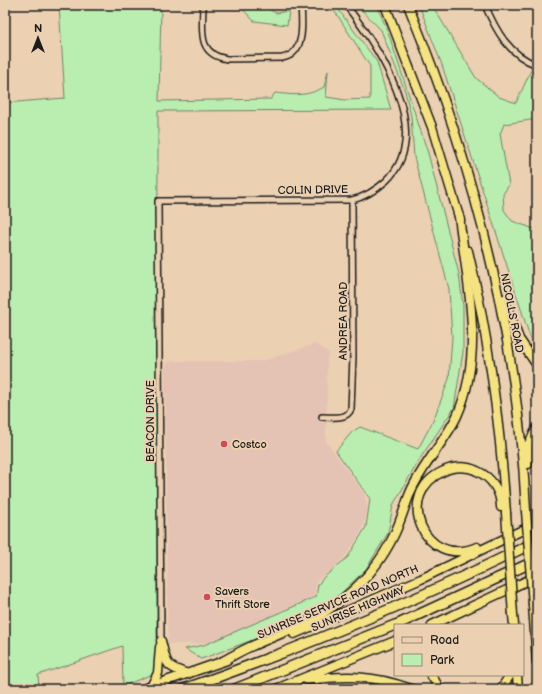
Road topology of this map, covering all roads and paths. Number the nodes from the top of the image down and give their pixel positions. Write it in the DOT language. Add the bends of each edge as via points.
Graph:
graph roads {
  1 [pos="203,5"];
  2 [pos="301,5"];
  3 [pos="346,5"];
  4 [pos="385,5"];
  5 [pos="408,5"];
  6 [pos="485,5"];
  7 [pos="537,65"];
  8 [pos="352,200"];
  9 [pos="158,201"];
  10 [pos="459,216"];
  11 [pos="491,262"];
  12 [pos="537,365"];
  13 [pos="322,417"];
  14 [pos="537,428"];
  15 [pos="526,494"];
  16 [pos="504,513"];
  17 [pos="537,523"];
  18 [pos="512,535"];
  19 [pos="537,541"];
  20 [pos="537,560"];
  21 [pos="535,576"];
  22 [pos="482,602"];
  23 [pos="535,602"];
  24 [pos="397,624"];
  25 [pos="434,624"];
  26 [pos="449,624"];
  27 [pos="513,624"];
  28 [pos="394,625"];
  29 [pos="161,640"];
  30 [pos="394,641"];
  31 [pos="223,661"];
  32 [pos="537,662"];
  33 [pos="188,674"];
  34 [pos="432,676"];
  35 [pos="509,676"];
  36 [pos="517,676"];
  37 [pos="294,682"];
  38 [pos="147,688"];
  39 [pos="184,689"];
  40 [pos="235,689"];
  41 [pos="276,689"];
  42 [pos="412,689"];
  43 [pos="440,689"];
  44 [pos="501,689"];
  45 [pos="518,689"];
  1 -- 2 [label="street" via="204,46 219,58 227,59 290,56 300,41"];
  3 -- 8 [label="street, COLIN DRIVE" via="370,38 392,78 402,106 405,134 400,162 390,177 367,195"];
  4 -- 10 [label="highway" via="427,112"];
  5 -- 11 [label="highway, NICOLLS ROAD" via="458,141"];
  6 -- 7 [label="street" via="502,40"];
  8 -- 9 [label="street, COLIN DRIVE"];
  8 -- 13 [label="street, ANDREA ROAD" via="352,409 347,415"];
  9 -- 29 [label="street, BEACON DRIVE"];
  10 -- 16 [label="highway" via="489,357 498,419"];
  10 -- 31 [label="highway" via="472,332 469,377 457,415 416,481 389,544 358,585 326,611 309,622 251,646"];
  11 -- 12 [label="highway" via="514,328"];
  11 -- 15 [label="highway, NICOLLS ROAD" via="514,384"];
  14 -- 15 [label="highway" via="528,445"];
  15 -- 21 [label="highway, NICOLLS ROAD, bridge"];
  16 -- 18 [label="highway" via="500,497 490,479 478,471 462,467 447,469 434,476 422,492 418,504 418,518 426,535 435,545 446,550 469,550"];
  16 -- 27 [label="highway, bridge"];
  17 -- 18 [label="highway, SUNRISE SERVICE ROAD NORTH"];
  18 -- 31 [label="highway, SUNRISE SERVICE ROAD NORTH" via="353,610"];
  19 -- 39 [label="highway, SUNRISE HIGHWAY" via="439,588 357,623"];
  20 -- 24 [label="highway"];
  21 -- 22 [label="highway"];
  21 -- 23 [label="highway, NICOLLS ROAD, bridge"];
  22 -- 25 [label="highway"];
  22 -- 26 [label="highway"];
  23 -- 32 [label="highway"];
  28 -- 40 [label="highway"];
  29 -- 33 [label="highway" via="168,665"];
  29 -- 38 [label="highway" via="158,673"];
  30 -- 37 [label="highway"];
  31 -- 33 [label="highway, SUNRISE SERVICE ROAD NORTH"];
  33 -- 38 [label="highway, SUNRISE SERVICE ROAD NORTH"];
  34 -- 43 [label="highway"];
  35 -- 44 [label="highway"];
  36 -- 45 [label="highway"];
  37 -- 41 [label="highway"];
  37 -- 42 [label="highway" via="355,676 379,679"];
}
